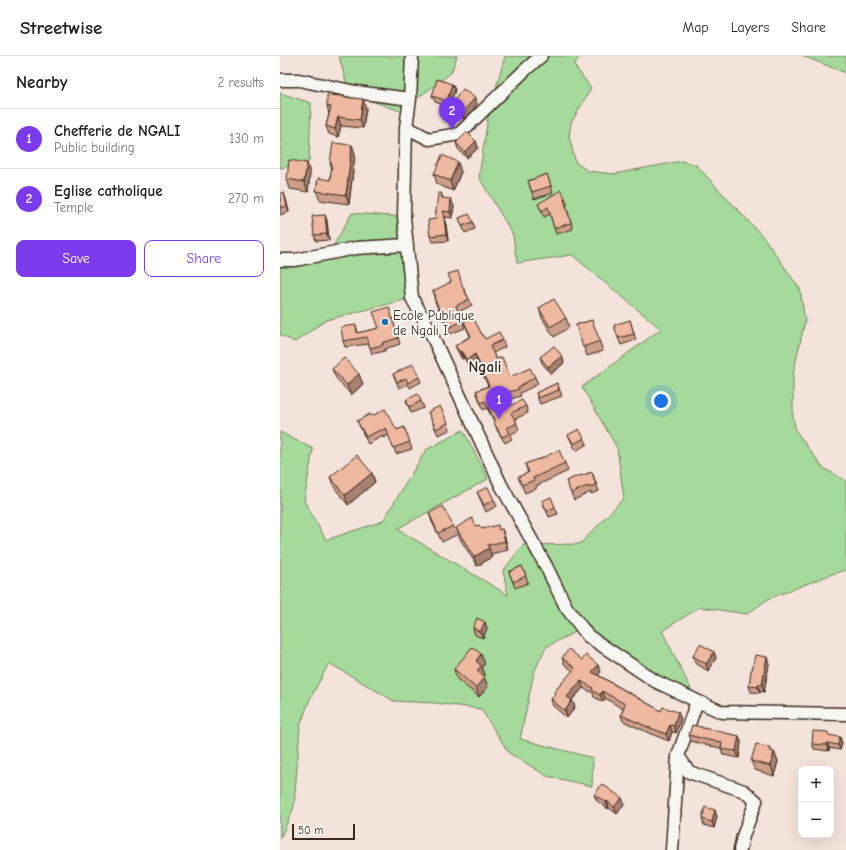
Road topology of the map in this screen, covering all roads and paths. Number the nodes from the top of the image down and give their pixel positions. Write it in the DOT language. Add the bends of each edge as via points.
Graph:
graph roads {
  1 [pos="412,56"];
  2 [pos="541,56"];
  3 [pos="280,80"];
  4 [pos="410,99"];
  5 [pos="406,127"];
  6 [pos="407,245"];
  7 [pos="280,260"];
  8 [pos="697,701"];
  9 [pos="846,714"];
  10 [pos="678,756"];
  11 [pos="672,850"];
  12 [pos="740,850"];
  1 -- 4 [label="street"];
  2 -- 5 [label="street" via="459,134 429,139"];
  3 -- 4 [label="street" via="299,80 356,92"];
  4 -- 5 [label="street"];
  5 -- 6 [label="street" via="404,217"];
  6 -- 7 [label="street" via="356,248 295,260"];
  6 -- 8 [label="street" via="412,298 501,485 566,607 588,636 655,681"];
  8 -- 9 [label="street" via="722,712"];
  8 -- 10 [label="street"];
  10 -- 11 [label="street"];
  10 -- 12 [label="street" via="688,772 744,791 756,801 742,836"];
}
